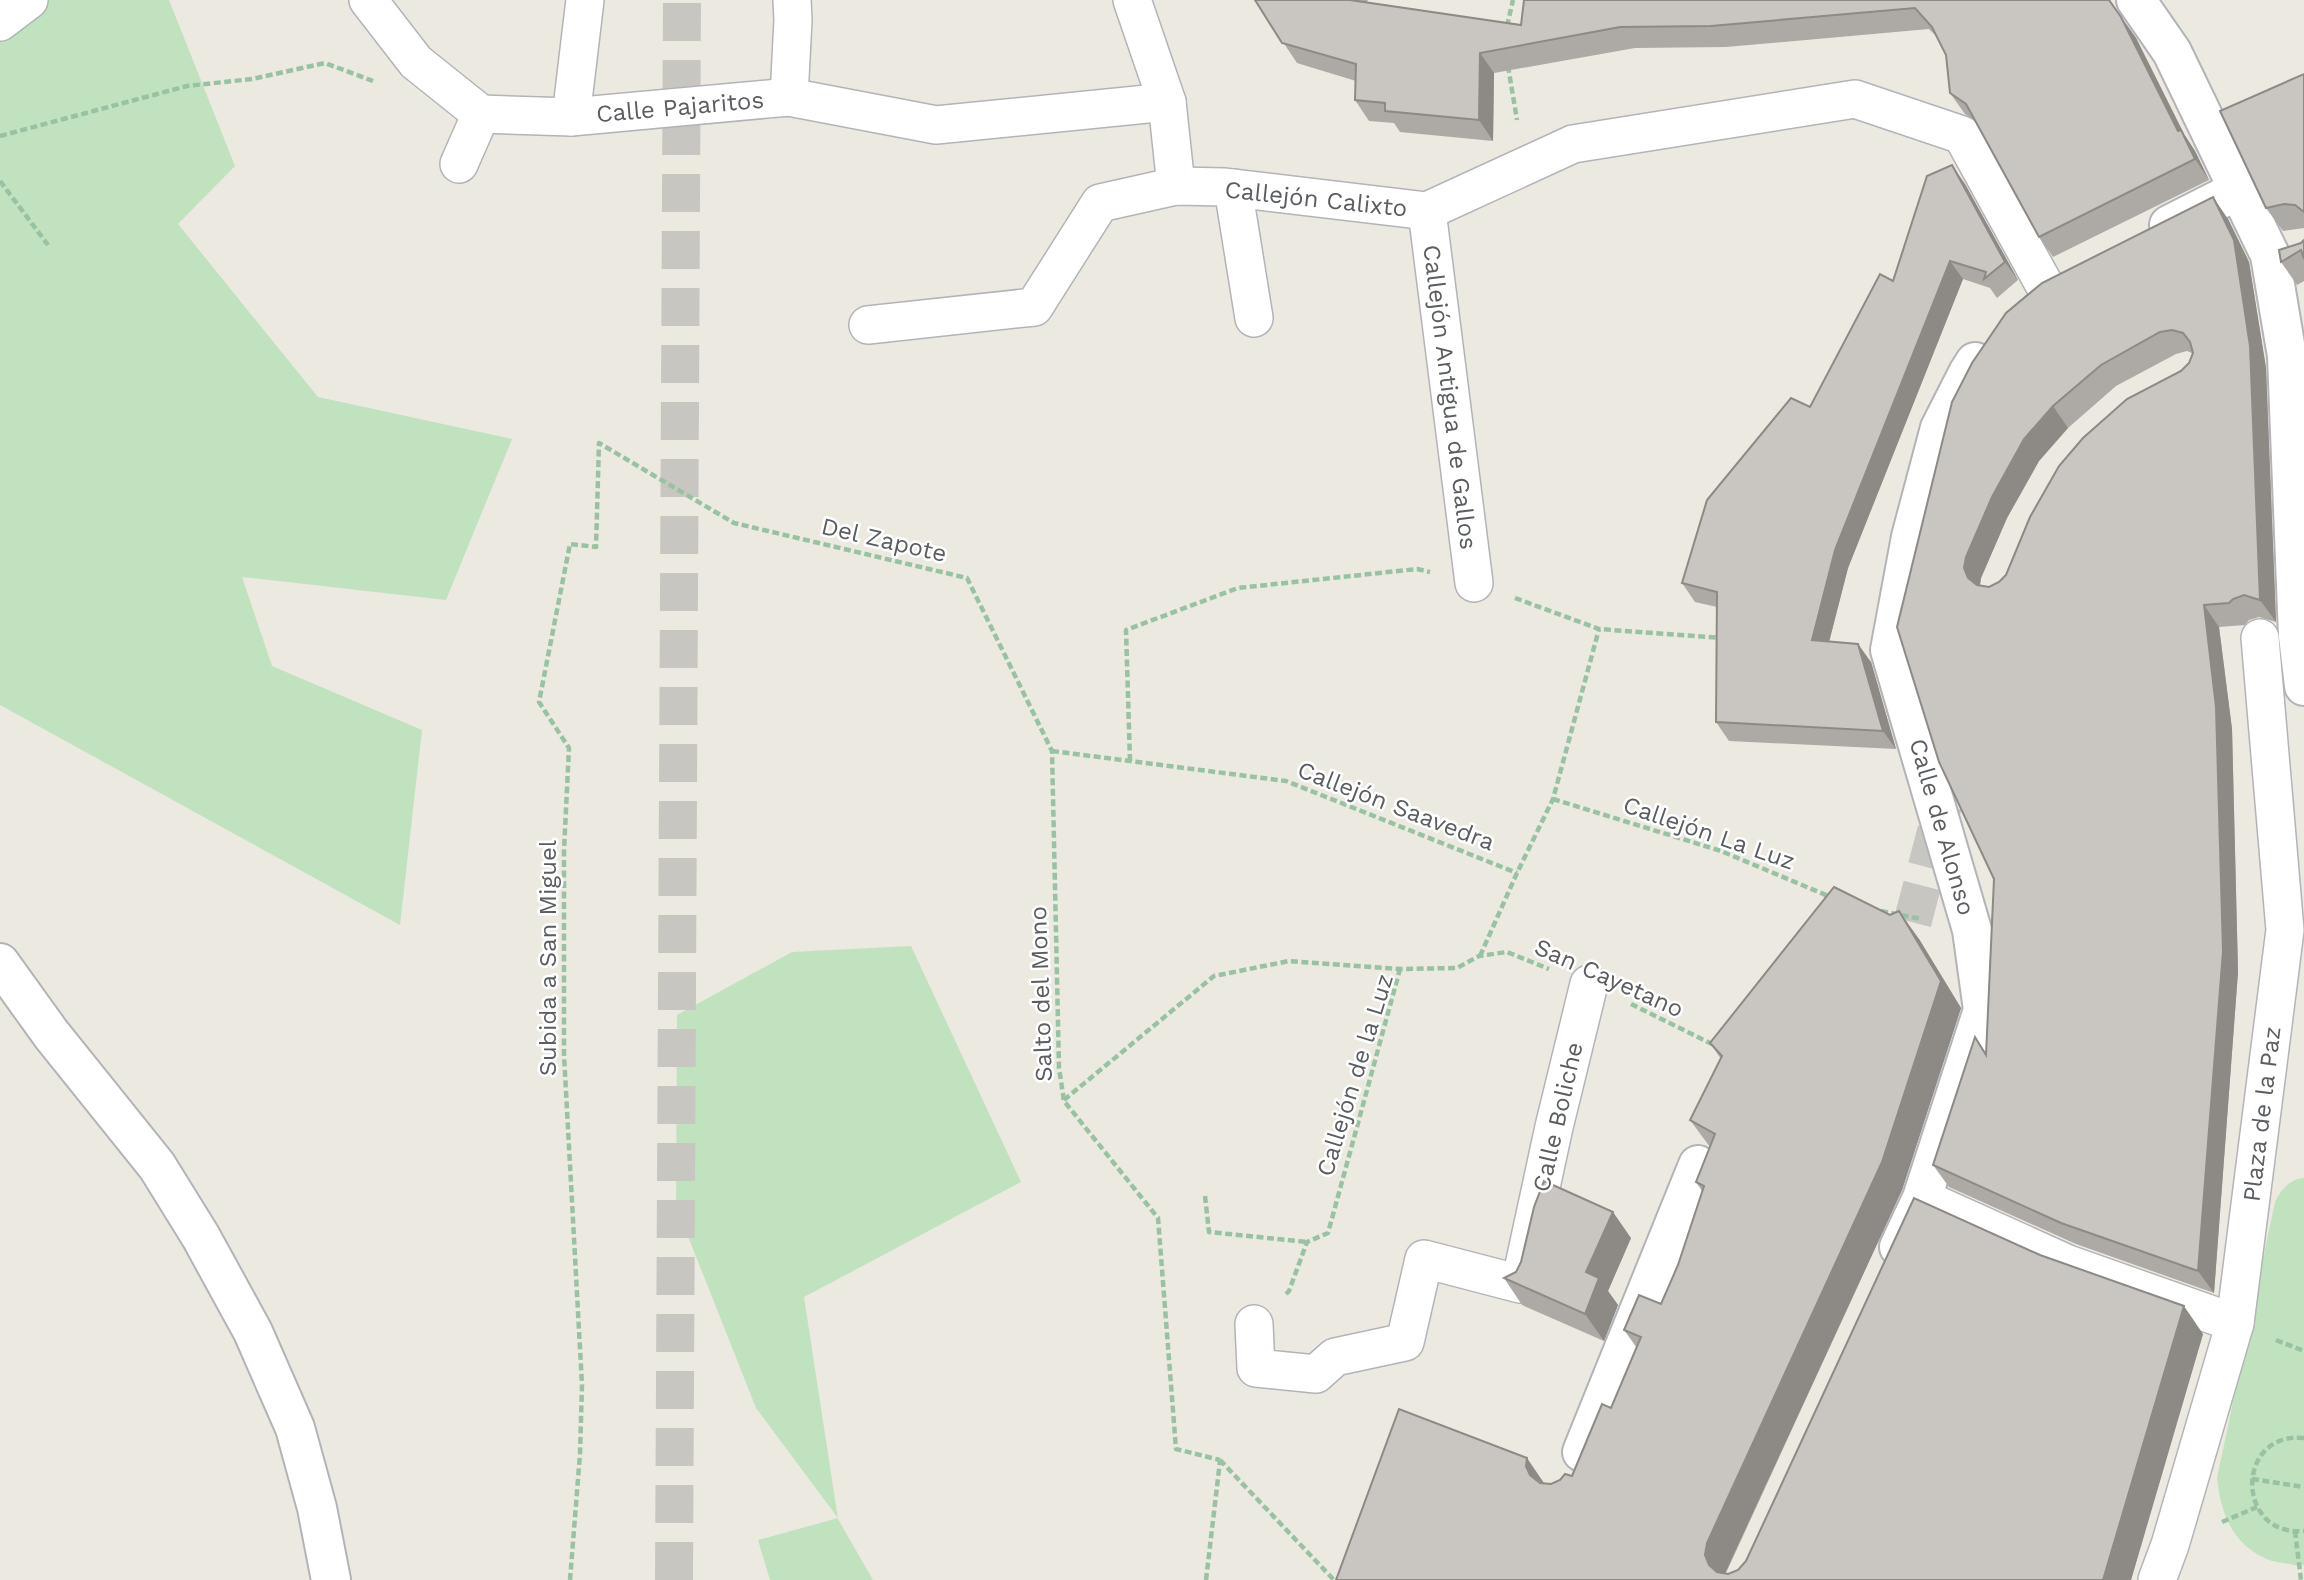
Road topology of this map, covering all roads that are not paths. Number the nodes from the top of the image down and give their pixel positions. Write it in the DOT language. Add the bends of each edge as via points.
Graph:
graph roads {
  1 [pos="29,0"];
  2 [pos="368,0"];
  3 [pos="585,0"];
  4 [pos="792,0"];
  5 [pos="1132,0"];
  6 [pos="2136,0"];
  7 [pos="0,22"];
  8 [pos="789,97"];
  9 [pos="1167,102"];
  10 [pos="481,114"];
  11 [pos="571,117"];
  12 [pos="459,164"];
  13 [pos="1176,186"];
  14 [pos="1233,188"];
  15 [pos="2238,190"];
  16 [pos="1427,211"];
  17 [pos="2141,239"];
  18 [pos="2287,252"];
  19 [pos="2081,268"];
  20 [pos="2045,286"];
  21 [pos="1254,318"];
  22 [pos="868,325"];
  23 [pos="1474,583"];
  24 [pos="2301,635"];
  25 [pos="2260,638"];
  26 [pos="2304,686"];
  27 [pos="0,963"];
  28 [pos="1589,984"];
  29 [pos="1698,1165"];
  30 [pos="1922,1198"];
  31 [pos="1882,1284"];
  32 [pos="2235,1323"];
  33 [pos="1254,1324"];
  34 [pos="1572,1478"];
  35 [pos="331,1580"];
  36 [pos="2157,1580"];
  1 -- 7 [label="street"];
  2 -- 10 [label="street" via="416,62"];
  3 -- 11 [label="street"];
  4 -- 8 [label="street"];
  5 -- 9 [label="street"];
  6 -- 15 [label="street" via="2172,52"];
  8 -- 9 [label="street, Calle Pajaritos" via="936,125"];
  8 -- 11 [label="street, Calle Pajaritos"];
  9 -- 13 [label="street"];
  10 -- 11 [label="street, Calle Pajaritos"];
  10 -- 12 [label="street"];
  13 -- 14 [label="street, Callejón Calixto"];
  13 -- 22 [label="street, Callejón Calixto" via="1100,203 1034,307"];
  14 -- 16 [label="street, Callejón Calixto"];
  14 -- 21 [label="street"];
  15 -- 17 [label="street"];
  15 -- 18 [label="street"];
  16 -- 20 [label="street, Callejón Calixto" via="1573,144 1855,99 1962,135"];
  16 -- 23 [label="street, Callejón Antigua de Gallos"];
  18 -- 24 [label="street" via="2287,356"];
  19 -- 20 [label="street, Calle de Alonso"];
  20 -- 30 [label="street, Calle de Alonso" via="2006,321 1968,373 1940,428 1911,537 1890,650 1972,930 1983,1010"];
  24 -- 26 [label="street"];
  25 -- 32 [label="street, Plaza de la Paz" via="2285,930"];
  27 -- 35 [label="street" via="156,1166 253,1332 295,1428"];
  28 -- 33 [label="street, Calle Boliche" via="1520,1283 1424,1259 1405,1342 1335,1357 1316,1374 1256,1368"];
  29 -- 34 [label="street"];
  30 -- 31 [label="street, Calle de Alonso"];
  30 -- 32 [label="street" via="2068,1264"];
  32 -- 36 [label="street, Plaza de la Paz"];
}
